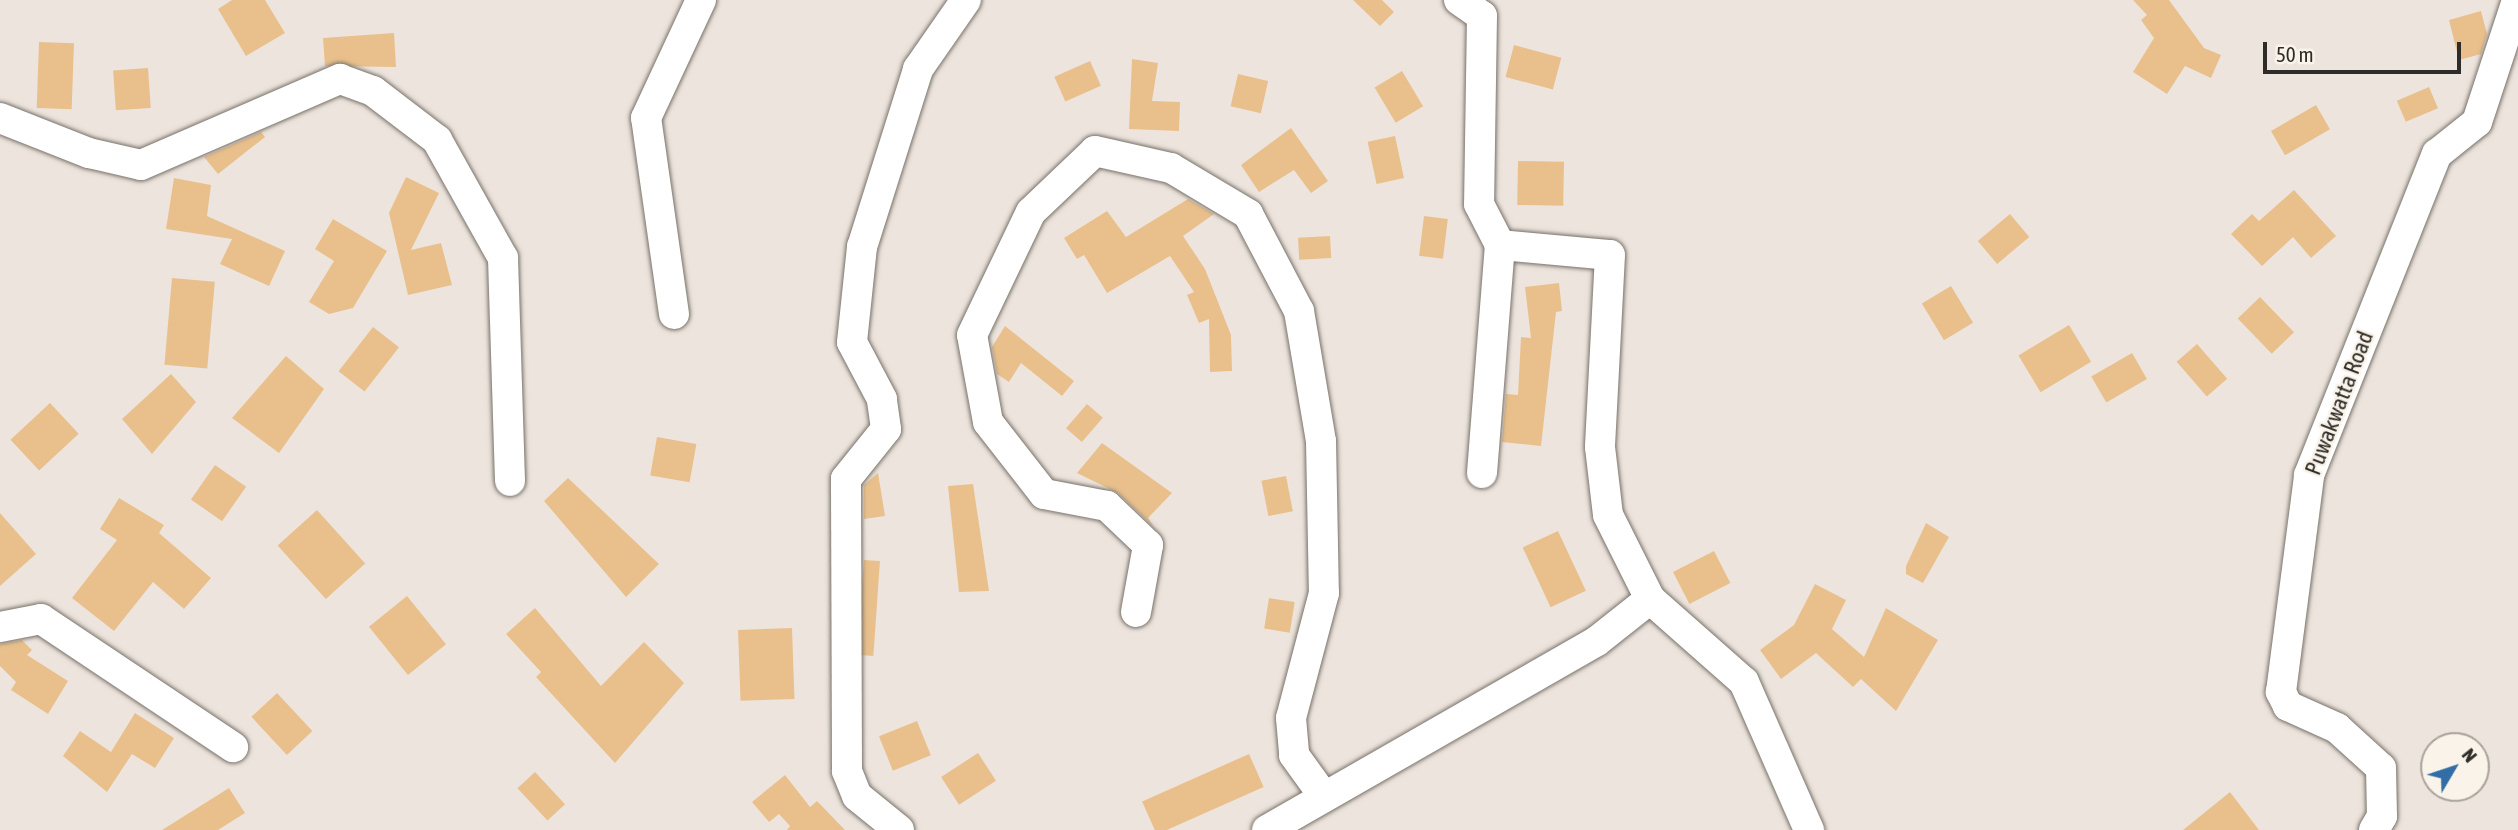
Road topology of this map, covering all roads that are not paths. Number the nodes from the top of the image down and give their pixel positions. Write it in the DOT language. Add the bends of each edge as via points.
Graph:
graph roads {
  1 [pos="701,0"];
  2 [pos="966,0"];
  3 [pos="1459,0"];
  4 [pos="2517,0"];
  5 [pos="0,118"];
  6 [pos="1500,245"];
  7 [pos="674,314"];
  8 [pos="1482,474"];
  9 [pos="510,481"];
  10 [pos="1650,598"];
  11 [pos="1136,612"];
  12 [pos="0,627"];
  13 [pos="233,747"];
  14 [pos="1323,794"];
  15 [pos="899,830"];
  16 [pos="1267,830"];
  17 [pos="1809,830"];
  18 [pos="2374,830"];
  1 -- 7 [label="street" via="646,118"];
  2 -- 15 [label="street" via="918,69 862,247 852,342 883,399 886,429 846,479 847,771 857,796"];
  3 -- 6 [label="street" via="1482,16 1479,204"];
  4 -- 18 [label="street, Puwakwatta Road" via="2477,122 2437,154 2309,475 2281,691 2287,706 2337,728 2381,768 2382,816"];
  5 -- 9 [label="street" via="89,153 141,165 340,79 373,91 437,140 503,258"];
  6 -- 8 [label="street"];
  6 -- 10 [label="street" via="1610,255 1602,460 1608,515"];
  10 -- 14 [label="street" via="1597,641"];
  10 -- 17 [label="street" via="1744,682"];
  11 -- 14 [label="street" via="1148,545 1107,506 1044,494 988,422 972,335 1031,212 1095,151 1171,168 1248,214 1299,311 1321,441 1324,593 1291,718 1294,755"];
  12 -- 13 [label="street" via="41,618"];
  14 -- 16 [label="street"];
}
